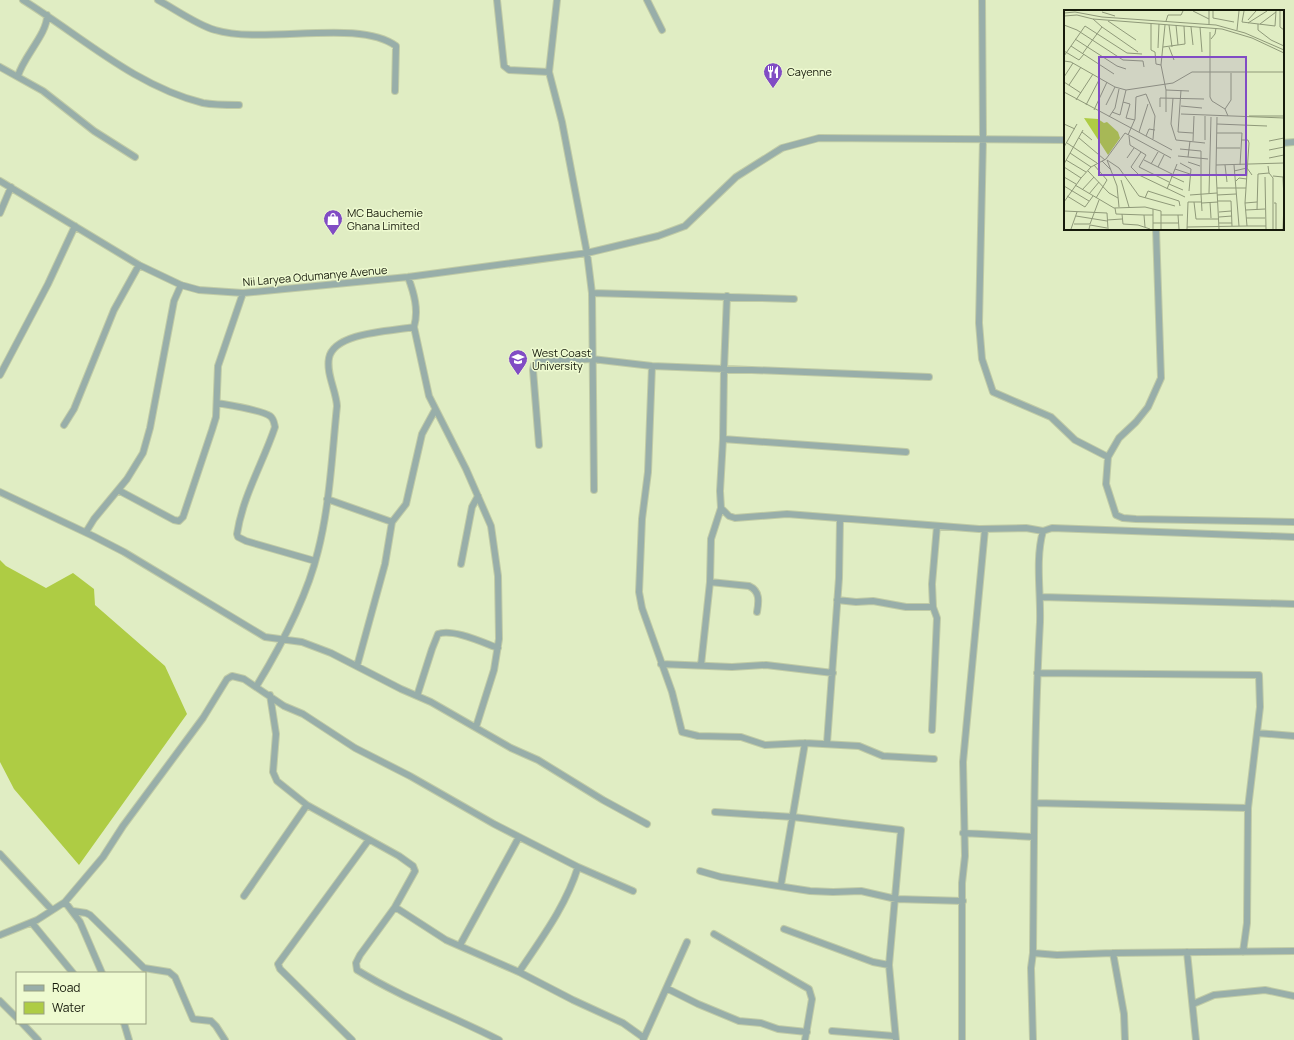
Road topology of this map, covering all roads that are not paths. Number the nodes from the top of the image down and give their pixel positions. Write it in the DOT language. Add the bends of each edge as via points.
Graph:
graph roads {
  1 [pos="23,0"];
  2 [pos="158,0"];
  3 [pos="497,0"];
  4 [pos="556,0"];
  5 [pos="647,0"];
  6 [pos="982,0"];
  7 [pos="47,15"];
  8 [pos="662,30"];
  9 [pos="0,67"];
  10 [pos="549,72"];
  11 [pos="18,76"];
  12 [pos="395,91"];
  13 [pos="239,105"];
  14 [pos="983,138"];
  15 [pos="1064,140"];
  16 [pos="1294,142"];
  17 [pos="1284,143"];
  18 [pos="135,157"];
  19 [pos="0,181"];
  20 [pos="11,187"];
  21 [pos="0,212"];
  22 [pos="75,226"];
  23 [pos="1156,230"];
  24 [pos="587,253"];
  25 [pos="139,265"];
  26 [pos="408,277"];
  27 [pos="181,285"];
  28 [pos="592,292"];
  29 [pos="243,294"];
  30 [pos="727,296"];
  31 [pos="794,299"];
  32 [pos="414,327"];
  33 [pos="592,359"];
  34 [pos="652,366"];
  35 [pos="724,369"];
  36 [pos="0,375"];
  37 [pos="929,377"];
  38 [pos="217,403"];
  39 [pos="435,410"];
  40 [pos="64,425"];
  41 [pos="723,439"];
  42 [pos="539,445"];
  43 [pos="906,452"];
  44 [pos="1108,457"];
  45 [pos="118,490"];
  46 [pos="594,490"];
  47 [pos="0,492"];
  48 [pos="478,496"];
  49 [pos="327,499"];
  50 [pos="721,508"];
  51 [pos="840,519"];
  52 [pos="392,522"];
  53 [pos="1294,522"];
  54 [pos="937,526"];
  55 [pos="985,529"];
  56 [pos="1043,531"];
  57 [pos="86,532"];
  58 [pos="1294,537"];
  59 [pos="316,561"];
  60 [pos="461,564"];
  61 [pos="710,582"];
  62 [pos="1041,597"];
  63 [pos="837,600"];
  64 [pos="1294,604"];
  65 [pos="933,607"];
  66 [pos="757,612"];
  67 [pos="282,640"];
  68 [pos="498,648"];
  69 [pos="661,664"];
  70 [pos="701,665"];
  71 [pos="357,666"];
  72 [pos="832,673"];
  73 [pos="1037,673"];
  74 [pos="256,687"];
  75 [pos="270,695"];
  76 [pos="417,696"];
  77 [pos="476,727"];
  78 [pos="932,730"];
  79 [pos="1257,733"];
  80 [pos="1294,736"];
  81 [pos="805,743"];
  82 [pos="827,743"];
  83 [pos="934,759"];
  84 [pos="1035,803"];
  85 [pos="307,805"];
  86 [pos="1248,808"];
  87 [pos="715,812"];
  88 [pos="793,817"];
  89 [pos="647,824"];
  90 [pos="963,833"];
  91 [pos="519,837"];
  92 [pos="1034,837"];
  93 [pos="368,841"];
  94 [pos="0,854"];
  95 [pos="578,867"];
  96 [pos="700,871"];
  97 [pos="781,885"];
  98 [pos="633,891"];
  99 [pos="244,896"];
  100 [pos="896,900"];
  101 [pos="963,901"];
  102 [pos="65,902"];
  103 [pos="395,907"];
  104 [pos="52,910"];
  105 [pos="73,911"];
  106 [pos="32,923"];
  107 [pos="784,929"];
  108 [pos="714,934"];
  109 [pos="0,935"];
  110 [pos="687,942"];
  111 [pos="460,945"];
  112 [pos="1294,951"];
  113 [pos="1113,952"];
  114 [pos="1187,952"];
  115 [pos="1243,952"];
  116 [pos="1033,953"];
  117 [pos="889,965"];
  118 [pos="72,972"];
  119 [pos="102,972"];
  120 [pos="519,972"];
  121 [pos="668,989"];
  122 [pos="1294,996"];
  123 [pos="0,1001"];
  124 [pos="1193,1004"];
  125 [pos="16,1017"];
  126 [pos="23,1024"];
  127 [pos="124,1024"];
  128 [pos="807,1032"];
  129 [pos="832,1032"];
  130 [pos="895,1038"];
  131 [pos="644,1039"];
  132 [pos="38,1040"];
  133 [pos="129,1040"];
  134 [pos="225,1040"];
  135 [pos="352,1040"];
  136 [pos="499,1040"];
  137 [pos="805,1040"];
  138 [pos="962,1040"];
  139 [pos="1033,1040"];
  140 [pos="1125,1040"];
  141 [pos="1196,1040"];
  1 -- 7 [label="street"];
  2 -- 12 [label="street" via="215,30 257,35 348,34 387,39 396,46"];
  3 -- 10 [label="street" via="504,66 509,70"];
  4 -- 10 [label="street"];
  5 -- 8 [label="street"];
  6 -- 14 [label="street"];
  7 -- 11 [label="street" via="44,28 23,62"];
  7 -- 13 [label="street" via="156,87 204,103"];
  9 -- 11 [label="street"];
  10 -- 24 [label="street" via="562,122"];
  11 -- 18 [label="street"];
  14 -- 15 [label="street, Nii Laryea Odumanye Avenue"];
  14 -- 24 [label="street, Nii Laryea Odumanye Avenue" via="819,138 782,148 736,178 685,226 658,236"];
  14 -- 44 [label="street" via="979,323 982,359 993,392 1051,417 1076,440"];
  16 -- 17 [label="street"];
  19 -- 20 [label="street, Nii Laryea Odumanye Avenue"];
  20 -- 21 [label="street"];
  20 -- 22 [label="street, Nii Laryea Odumanye Avenue"];
  22 -- 25 [label="street, Nii Laryea Odumanye Avenue"];
  22 -- 36 [label="street"];
  23 -- 44 [label="street" via="1161,378 1148,407 1119,438"];
  24 -- 26 [label="street, Nii Laryea Odumanye Avenue"];
  24 -- 28 [label="street"];
  25 -- 27 [label="street, Nii Laryea Odumanye Avenue"];
  25 -- 40 [label="street" via="114,310 74,409"];
  26 -- 29 [label="street, Nii Laryea Odumanye Avenue"];
  26 -- 32 [label="street" via="416,306"];
  27 -- 29 [label="street, Nii Laryea Odumanye Avenue" via="199,290"];
  27 -- 45 [label="street" via="174,301 143,453"];
  28 -- 30 [label="street"];
  28 -- 33 [label="street"];
  29 -- 38 [label="street" via="218,366"];
  30 -- 31 [label="street"];
  30 -- 35 [label="street"];
  32 -- 39 [label="street" via="429,396"];
  32 -- 49 [label="street" via="343,341 332,352 329,369 337,406"];
  33 -- 34 [label="street"];
  33 -- 42 [label="street" via="538,362 534,365"];
  33 -- 46 [label="street"];
  34 -- 35 [label="street"];
  34 -- 69 [label="street" via="648,472 642,519 639,592"];
  35 -- 37 [label="street"];
  35 -- 41 [label="street"];
  38 -- 45 [label="street" via="212,430 183,517 179,521"];
  38 -- 59 [label="street" via="270,416 275,427 242,506 238,537"];
  39 -- 48 [label="street"];
  39 -- 52 [label="street" via="422,434 406,504"];
  41 -- 43 [label="street"];
  41 -- 50 [label="street"];
  44 -- 53 [label="street" via="1106,484 1116,515 1123,518"];
  45 -- 57 [label="street"];
  47 -- 57 [label="street"];
  48 -- 60 [label="street" via="472,507"];
  48 -- 68 [label="street" via="491,526 497,569 500,623"];
  49 -- 52 [label="street"];
  49 -- 59 [label="street"];
  50 -- 51 [label="street" via="735,518 787,514"];
  50 -- 61 [label="street" via="711,539"];
  51 -- 54 [label="street"];
  51 -- 63 [label="street"];
  52 -- 71 [label="street" via="385,564"];
  54 -- 55 [label="street"];
  54 -- 65 [label="street" via="932,584"];
  55 -- 56 [label="street" via="1026,528"];
  55 -- 90 [label="street" via="963,762"];
  56 -- 58 [label="street" via="1052,528"];
  56 -- 62 [label="street" via="1039,553"];
  57 -- 67 [label="street" via="265,637"];
  59 -- 67 [label="street"];
  61 -- 66 [label="street" via="755,588 759,603"];
  61 -- 70 [label="street"];
  62 -- 64 [label="street"];
  62 -- 73 [label="street"];
  63 -- 65 [label="street"];
  63 -- 72 [label="street"];
  65 -- 78 [label="street" via="937,618"];
  67 -- 71 [label="street" via="302,642"];
  67 -- 74 [label="street"];
  68 -- 76 [label="street" via="455,634 438,634"];
  68 -- 77 [label="street" via="494,670"];
  69 -- 70 [label="street"];
  69 -- 81 [label="street" via="672,692 682,732 698,736 741,737 765,745"];
  70 -- 72 [label="street" via="766,665"];
  71 -- 76 [label="street"];
  72 -- 82 [label="street"];
  73 -- 79 [label="street" via="1259,675 1260,707"];
  73 -- 84 [label="street"];
  74 -- 75 [label="street"];
  74 -- 102 [label="street" via="239,677 232,676 227,679 203,718 103,857"];
  75 -- 85 [label="street" via="276,734 273,772 277,781"];
  75 -- 91 [label="street" via="355,748"];
  76 -- 77 [label="street"];
  77 -- 89 [label="street"];
  79 -- 80 [label="street"];
  79 -- 86 [label="street"];
  81 -- 82 [label="street"];
  81 -- 88 [label="street"];
  82 -- 83 [label="street" via="859,746 884,756"];
  84 -- 86 [label="street"];
  84 -- 92 [label="street"];
  85 -- 93 [label="street"];
  85 -- 99 [label="street"];
  86 -- 115 [label="street" via="1247,924"];
  87 -- 88 [label="street"];
  88 -- 97 [label="street"];
  88 -- 100 [label="street" via="901,830"];
  90 -- 92 [label="street"];
  90 -- 101 [label="street"];
  91 -- 95 [label="street"];
  91 -- 111 [label="street"];
  92 -- 116 [label="street"];
  93 -- 103 [label="street" via="413,866 413,876"];
  93 -- 135 [label="street" via="278,964 280,969"];
  94 -- 104 [label="street"];
  95 -- 98 [label="street"];
  95 -- 120 [label="street" via="544,937"];
  96 -- 97 [label="street" via="721,877"];
  97 -- 100 [label="street" via="820,892 861,891"];
  100 -- 101 [label="street"];
  100 -- 117 [label="street"];
  101 -- 138 [label="street"];
  102 -- 104 [label="street"];
  102 -- 105 [label="street"];
  103 -- 111 [label="street" via="431,932"];
  103 -- 136 [label="street" via="360,955 356,963 357,970 390,989"];
  104 -- 106 [label="street"];
  105 -- 119 [label="street"];
  105 -- 134 [label="street" via="90,915 144,968 169,972 175,977 193,1019 211,1021"];
  106 -- 109 [label="street"];
  106 -- 118 [label="street"];
  107 -- 117 [label="street" via="873,962"];
  108 -- 128 [label="street" via="809,989 812,999"];
  110 -- 121 [label="street"];
  111 -- 120 [label="street"];
  112 -- 115 [label="street"];
  113 -- 114 [label="street"];
  113 -- 116 [label="street" via="1057,955"];
  113 -- 140 [label="street" via="1124,1014"];
  114 -- 115 [label="street"];
  114 -- 124 [label="street"];
  116 -- 139 [label="street"];
  117 -- 130 [label="street"];
  120 -- 131 [label="street" via="623,1023"];
  121 -- 128 [label="street" via="739,1021"];
  121 -- 131 [label="street"];
  122 -- 124 [label="street" via="1265,990 1214,995"];
  123 -- 125 [label="street"];
  124 -- 141 [label="street"];
  126 -- 132 [label="street"];
  127 -- 133 [label="street"];
  128 -- 137 [label="street"];
  129 -- 130 [label="street"];
}
